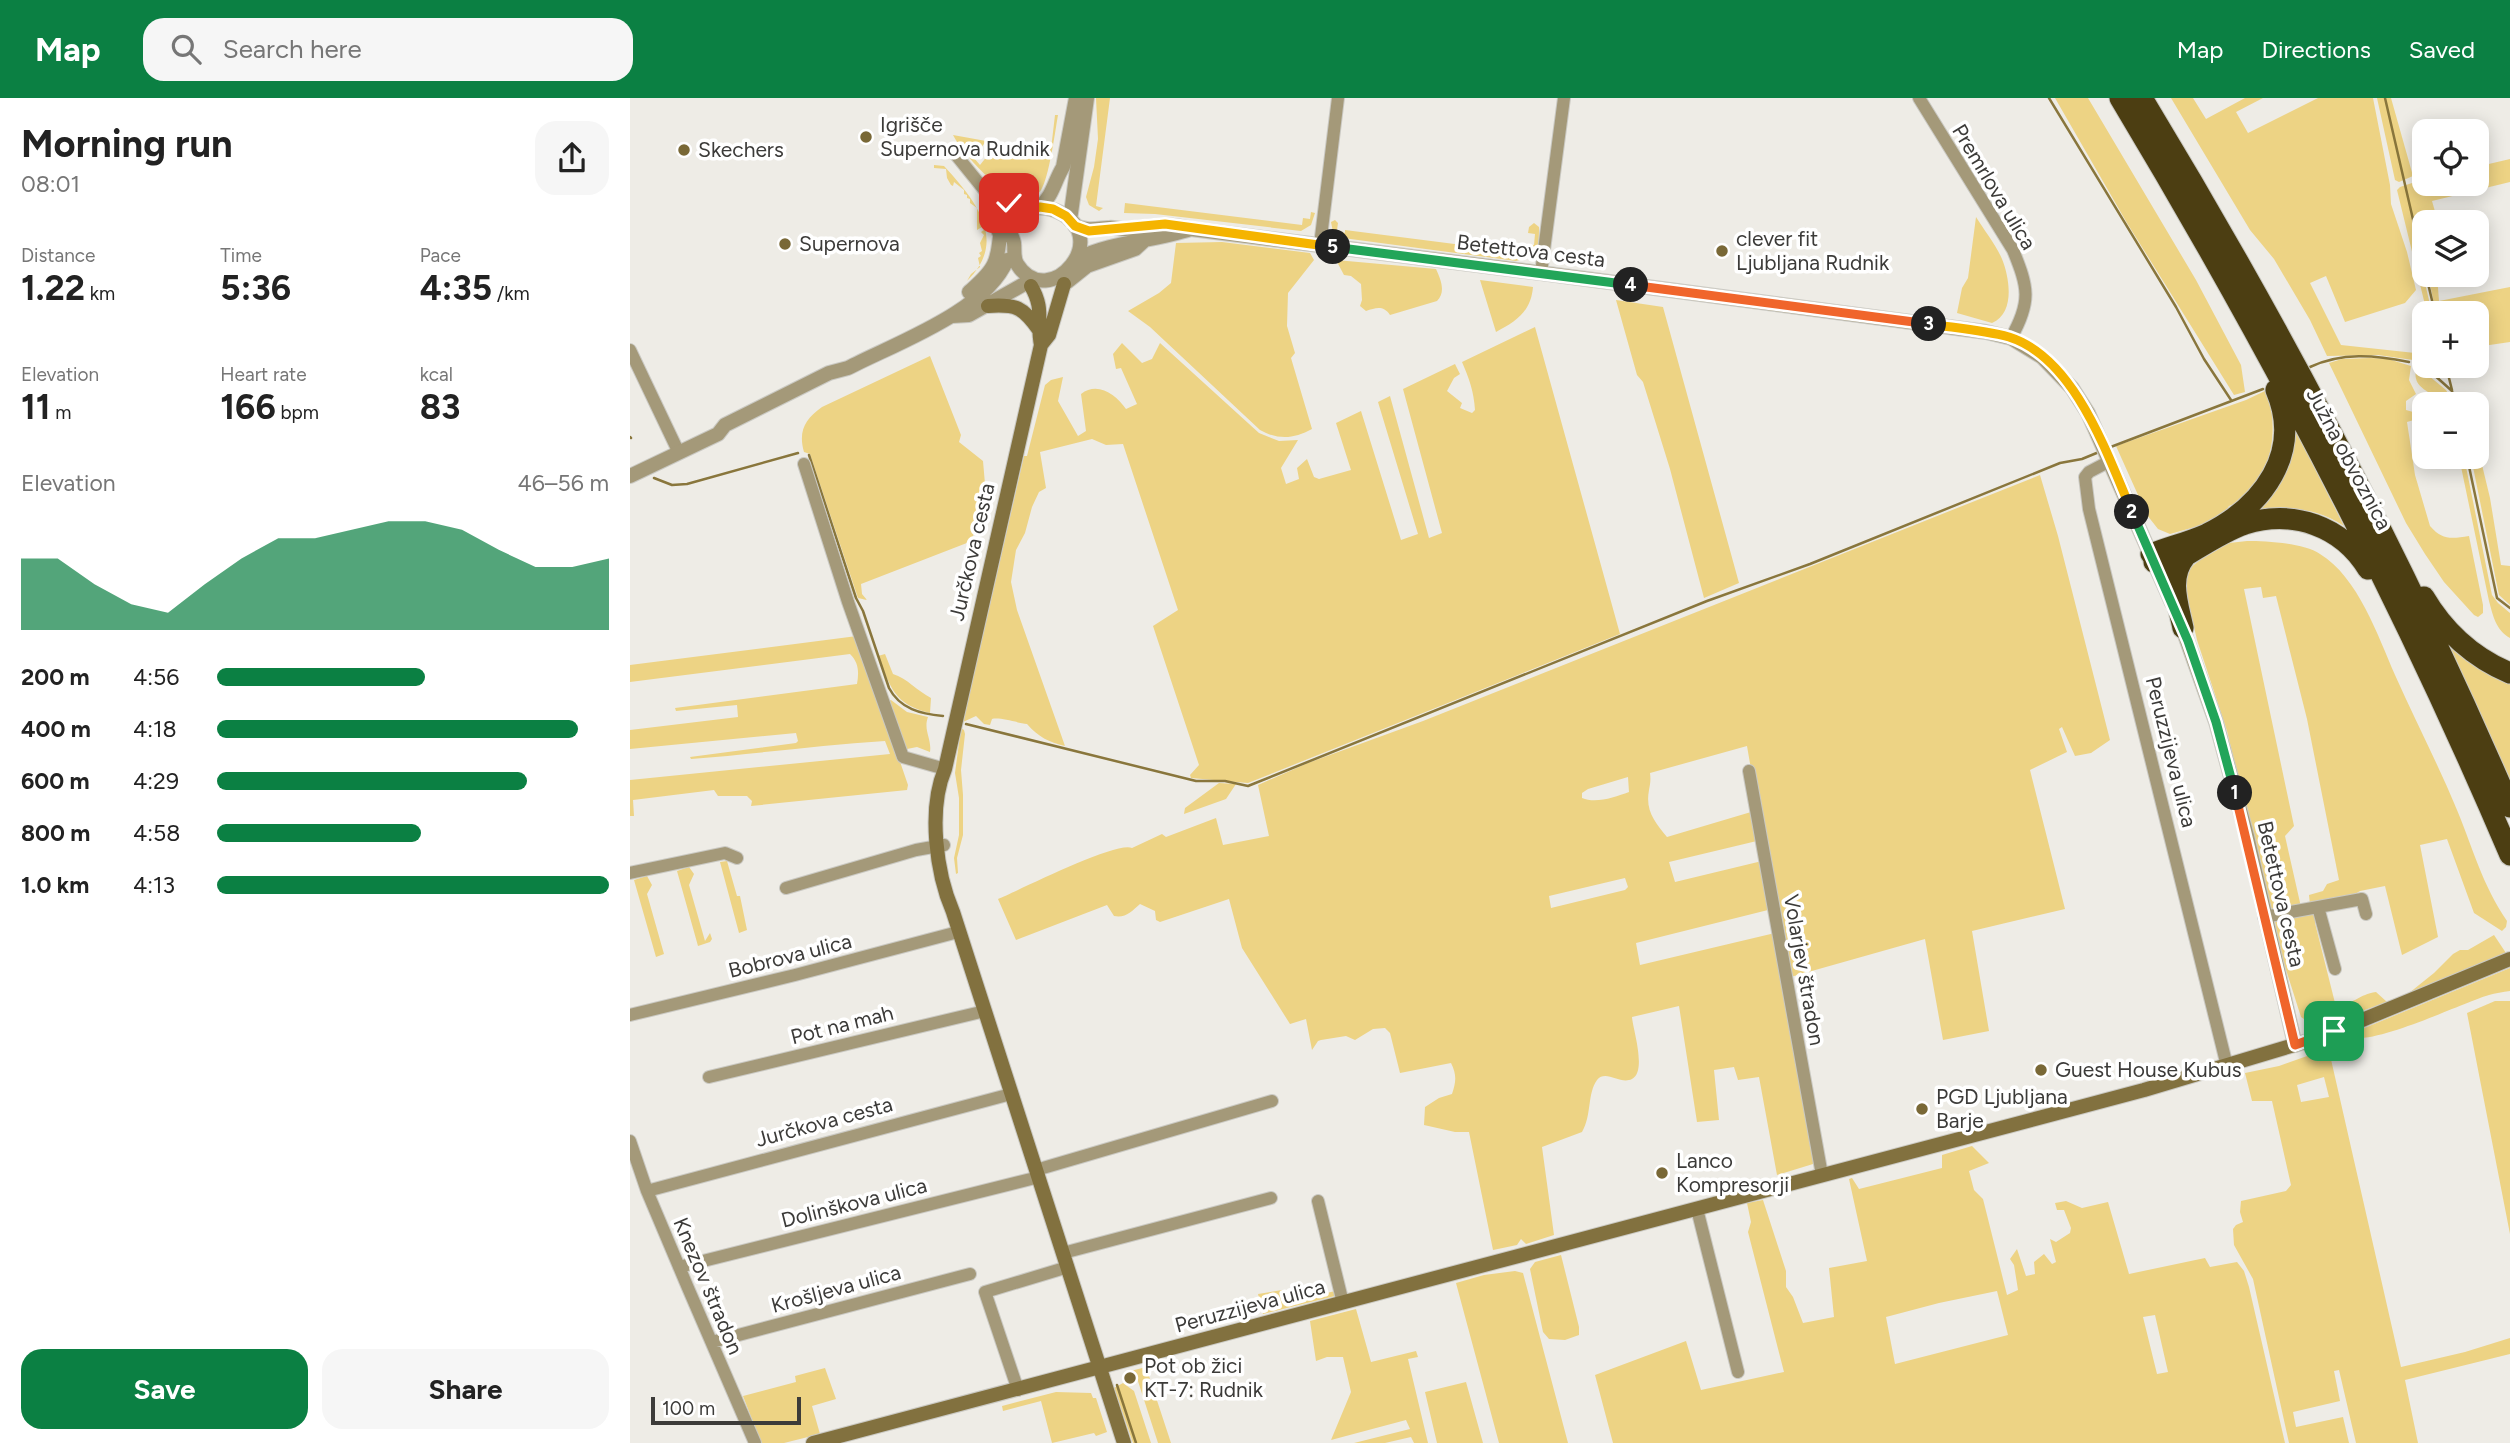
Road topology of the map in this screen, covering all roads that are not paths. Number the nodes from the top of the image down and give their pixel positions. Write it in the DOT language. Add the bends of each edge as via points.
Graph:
graph roads {
  1 [pos="1076,98"];
  2 [pos="1087,98"];
  3 [pos="1338,98"];
  4 [pos="1564,98"];
  5 [pos="1919,98"];
  6 [pos="2120,98"];
  7 [pos="2142,98"];
  8 [pos="952,149"];
  9 [pos="2174,188"];
  10 [pos="984,189"];
  11 [pos="1023,211"];
  12 [pos="1046,211"];
  13 [pos="1191,229"];
  14 [pos="1005,231"];
  15 [pos="1074,231"];
  16 [pos="1147,238"];
  17 [pos="1320,245"];
  18 [pos="1077,259"];
  19 [pos="1007,260"];
  20 [pos="1541,272"];
  21 [pos="1025,280"];
  22 [pos="1057,283"];
  23 [pos="988,306"];
  24 [pos="952,316"];
  25 [pos="1040,338"];
  26 [pos="2011,338"];
  27 [pos="630,350"];
  28 [pos="679,453"];
  29 [pos="2106,453"];
  30 [pos="804,464"];
  31 [pos="630,477"];
  32 [pos="2382,533"];
  33 [pos="2185,557"];
  34 [pos="2153,558"];
  35 [pos="2183,628"];
  36 [pos="2411,637"];
  37 [pos="2510,673"];
  38 [pos="945,769"];
  39 [pos="1749,771"];
  40 [pos="2510,807"];
  41 [pos="941,846"];
  42 [pos="2510,855"];
  43 [pos="737,858"];
  44 [pos="630,873"];
  45 [pos="786,888"];
  46 [pos="2318,907"];
  47 [pos="2366,914"];
  48 [pos="2264,917"];
  49 [pos="958,932"];
  50 [pos="2510,959"];
  51 [pos="2335,969"];
  52 [pos="985,1011"];
  53 [pos="630,1015"];
  54 [pos="2295,1045"];
  55 [pos="2227,1066"];
  56 [pos="709,1077"];
  57 [pos="1011,1094"];
  58 [pos="1272,1101"];
  59 [pos="630,1141"];
  60 [pos="1037,1173"];
  61 [pos="1822,1175"];
  62 [pos="647,1191"];
  63 [pos="1270,1198"];
  64 [pos="1318,1201"];
  65 [pos="1697,1209"];
  66 [pos="1065,1260"];
  67 [pos="679,1267"];
  68 [pos="970,1274"];
  69 [pos="1343,1303"];
  70 [pos="712,1342"];
  71 [pos="1100,1368"];
  72 [pos="1738,1373"];
  73 [pos="1018,1390"];
  74 [pos="755,1443"];
  75 [pos="813,1443"];
  76 [pos="1124,1443"];
  1 -- 12 [label="street" via="1063,188 1059,202"];
  2 -- 15 [label="street"];
  3 -- 17 [label="street"];
  4 -- 20 [label="street"];
  5 -- 26 [label="street, Premrlova ulica" via="2022,272 2027,296"];
  6 -- 9 [label="highway, Južna obvoznica"];
  7 -- 32 [label="highway, Južna obvoznica" via="2212,214"];
  8 -- 10 [label="street"];
  9 -- 34 [label="highway" via="2189,229 2277,394 2284,437 2271,479 2249,505 2206,534"];
  9 -- 36 [label="highway, Južna obvoznica" via="2318,450"];
  10 -- 11 [label="street"];
  10 -- 14 [label="street"];
  11 -- 12 [label="street"];
  11 -- 14 [label="street"];
  12 -- 14 [label="street"];
  12 -- 15 [label="street"];
  13 -- 15 [label="street, Betettova cesta" via="1165,224"];
  13 -- 16 [label="street, Betettova cesta"];
  13 -- 17 [label="street, Betettova cesta"];
  14 -- 19 [label="street"];
  14 -- 21 [label="street" via="1014,242"];
  14 -- 24 [label="street" via="994,263"];
  15 -- 18 [label="street"];
  15 -- 22 [label="street" via="1071,252 1055,269"];
  16 -- 18 [label="street, Betettova cesta"];
  16 -- 22 [label="street, Betettova cesta" via="1135,249 1087,266"];
  17 -- 20 [label="street, Betettova cesta"];
  18 -- 22 [label="street, Betettova cesta"];
  19 -- 21 [label="street"];
  19 -- 24 [label="street" via="997,278"];
  20 -- 26 [label="street, Betettova cesta"];
  21 -- 22 [label="street"];
  21 -- 23 [label="street"];
  21 -- 25 [label="main road, Jurčkova cesta" via="1040,303"];
  22 -- 25 [label="main road, Jurčkova cesta" via="1049,335"];
  23 -- 24 [label="street" via="969,315"];
  23 -- 25 [label="main road" via="1010,305 1022,310"];
  24 -- 28 [label="street" via="725,425 718,434"];
  25 -- 38 [label="main road, Jurčkova cesta"];
  26 -- 29 [label="street, Betettova cesta" via="2042,357 2072,388"];
  27 -- 28 [label="street"];
  28 -- 31 [label="street"];
  29 -- 34 [label="street, Betettova cesta"];
  29 -- 55 [label="street, Peruzzijeva ulica" via="2085,477 2089,509"];
  30 -- 38 [label="street" via="903,757"];
  32 -- 37 [label="highway" via="2400,552 2427,603 2454,635 2475,654"];
  32 -- 40 [label="highway, Južna obvoznica"];
  33 -- 34 [label="highway" via="2167,565"];
  33 -- 35 [label="highway" via="2174,580"];
  33 -- 36 [label="highway" via="2224,534 2261,520 2314,524 2339,537 2361,558 2387,606"];
  34 -- 35 [label="street, Betettova cesta"];
  35 -- 48 [label="street, Betettova cesta" via="2216,722"];
  36 -- 42 [label="highway, Južna obvoznica"];
  38 -- 41 [label="main road, Jurčkova cesta" via="939,783"];
  39 -- 61 [label="street, Volarjev štradon"];
  41 -- 45 [label="street"];
  41 -- 49 [label="main road, Jurčkova cesta"];
  43 -- 44 [label="street" via="725,853"];
  46 -- 47 [label="street" via="2362,899"];
  46 -- 48 [label="street"];
  46 -- 51 [label="street"];
  48 -- 54 [label="street, Betettova cesta"];
  49 -- 52 [label="main road, Jurčkova cesta"];
  49 -- 53 [label="street, Bobrova ulica"];
  50 -- 54 [label="main road, Peruzzijeva ulica"];
  52 -- 56 [label="street, Pot na mah"];
  52 -- 57 [label="main road, Jurčkova cesta"];
  54 -- 55 [label="main road, Peruzzijeva ulica"];
  55 -- 61 [label="main road, Peruzzijeva ulica"];
  57 -- 60 [label="main road, Jurčkova cesta"];
  57 -- 62 [label="street, Jurčkova cesta"];
  58 -- 60 [label="street"];
  59 -- 62 [label="street, Knezov štradon"];
  60 -- 66 [label="main road, Jurčkova cesta"];
  60 -- 67 [label="street, Dolinškova ulica"];
  61 -- 65 [label="main road, Peruzzijeva ulica"];
  62 -- 67 [label="street, Knezov štradon"];
  63 -- 66 [label="street"];
  64 -- 69 [label="street"];
  65 -- 69 [label="main road, Peruzzijeva ulica"];
  65 -- 72 [label="street"];
  66 -- 71 [label="main road, Jurčkova cesta"];
  66 -- 73 [label="street" via="985,1292"];
  67 -- 70 [label="street, Knezov štradon"];
  68 -- 70 [label="street, Krošljeva ulica"];
  69 -- 71 [label="main road, Peruzzijeva ulica"];
  70 -- 74 [label="street, Knezov štradon"];
  71 -- 73 [label="main road, Peruzzijeva ulica"];
  71 -- 76 [label="main road, Jurčkova cesta"];
  73 -- 75 [label="main road, Peruzzijeva ulica"];
}
